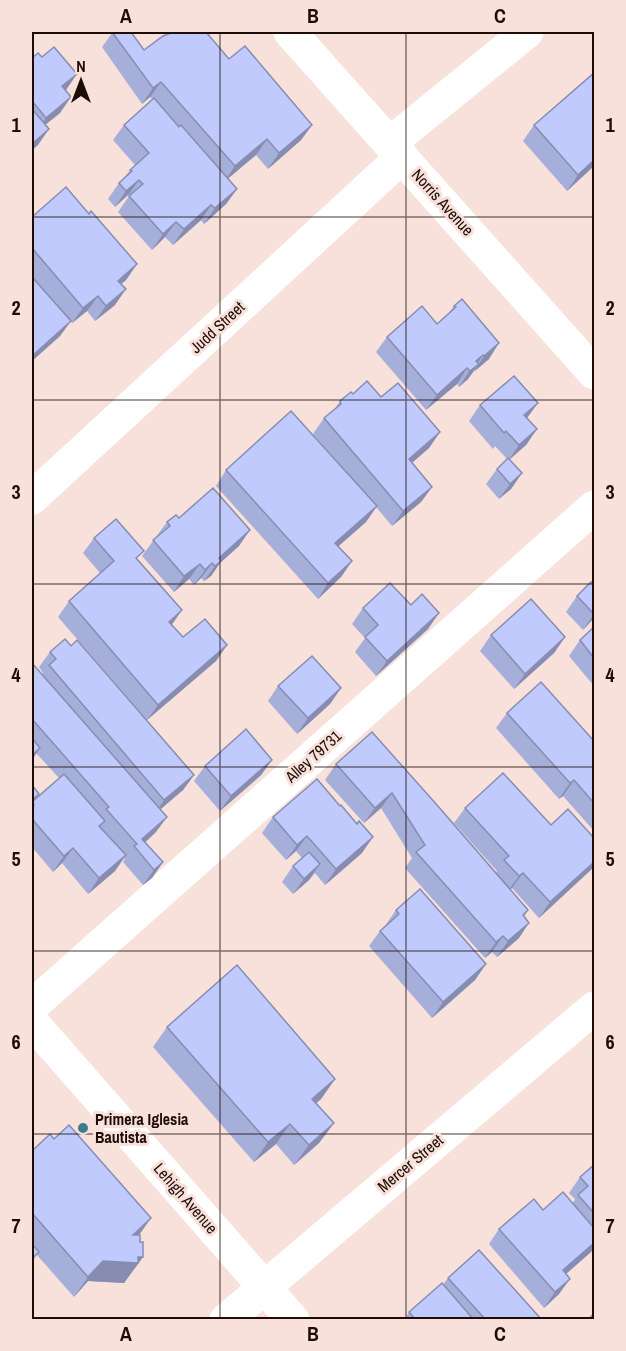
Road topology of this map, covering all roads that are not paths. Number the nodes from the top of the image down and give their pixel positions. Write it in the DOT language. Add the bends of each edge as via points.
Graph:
graph roads {
  1 [pos="290,32"];
  2 [pos="527,32"];
  3 [pos="396,150"];
  4 [pos="594,373"];
  5 [pos="32,498"];
  6 [pos="594,507"];
  7 [pos="32,1005"];
  8 [pos="594,1008"];
  9 [pos="32,1022"];
  10 [pos="264,1287"];
  11 [pos="226,1320"];
  12 [pos="293,1320"];
  1 -- 3 [label="street, Norris Avenue"];
  2 -- 3 [label="street, Judd Street"];
  3 -- 4 [label="street, Norris Avenue"];
  3 -- 5 [label="street, Judd Street"];
  6 -- 7 [label="street, Alley 79731"];
  8 -- 10 [label="street, Mercer Street"];
  9 -- 10 [label="street, Lehigh Avenue"];
  10 -- 11 [label="street, Mercer Street"];
  10 -- 12 [label="street, Lehigh Avenue"];
}
